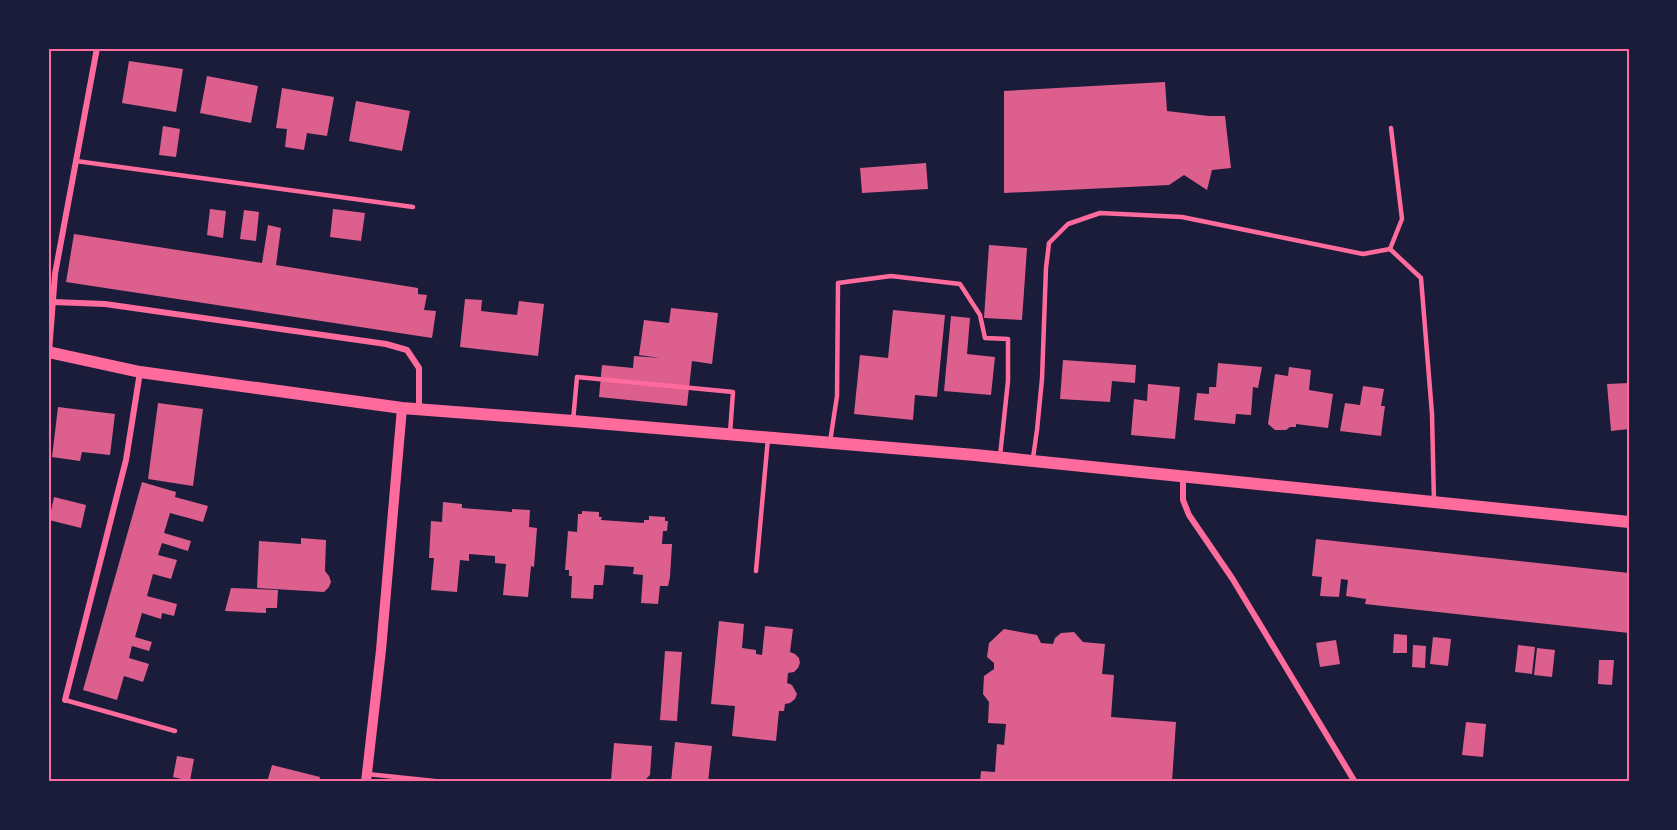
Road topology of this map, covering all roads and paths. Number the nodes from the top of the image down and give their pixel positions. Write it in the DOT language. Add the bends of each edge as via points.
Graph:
graph roads {
  1 [pos="97,48"];
  2 [pos="1391,128"];
  3 [pos="76,160"];
  4 [pos="413,207"];
  5 [pos="1390,249"];
  6 [pos="53,302"];
  7 [pos="49,353"];
  8 [pos="140,372"];
  9 [pos="402,408"];
  10 [pos="419,410"];
  11 [pos="573,421"];
  12 [pos="729,435"];
  13 [pos="768,438"];
  14 [pos="830,442"];
  15 [pos="1000,458"];
  16 [pos="1032,461"];
  17 [pos="1183,477"];
  18 [pos="1434,502"];
  19 [pos="1629,522"];
  20 [pos="756,571"];
  21 [pos="65,700"];
  22 [pos="175,731"];
  23 [pos="367,778"];
  24 [pos="444,782"];
  25 [pos="1355,782"];
  1 -- 3 [label="street"];
  2 -- 5 [label="lane" via="1402,219"];
  3 -- 4 [label="lane"];
  3 -- 6 [label="street"];
  5 -- 16 [label="lane" via="1363,254 1182,217 1100,213 1068,224 1049,243 1042,379"];
  5 -- 18 [label="lane" via="1421,278 1432,414"];
  6 -- 7 [label="street"];
  6 -- 10 [label="street" via="105,304 386,344 406,350 419,368"];
  7 -- 8 [label="main road"];
  8 -- 9 [label="main road"];
  8 -- 21 [label="street" via="126,460"];
  9 -- 10 [label="main road"];
  9 -- 23 [label="street"];
  10 -- 11 [label="main road"];
  11 -- 12 [label="main road"];
  11 -- 12 [label="lane" via="577,377 734,392"];
  12 -- 13 [label="main road"];
  13 -- 14 [label="main road"];
  13 -- 20 [label="lane"];
  14 -- 15 [label="main road"];
  14 -- 15 [label="lane" via="837,396 838,283 891,276 960,284 980,315 985,338 1008,339"];
  15 -- 16 [label="main road"];
  16 -- 17 [label="main road"];
  17 -- 18 [label="main road"];
  17 -- 25 [label="street" via="1183,500 1189,515 1232,578"];
  18 -- 19 [label="main road"];
  21 -- 22 [label="lane"];
  23 -- 24 [label="lane"];
}
